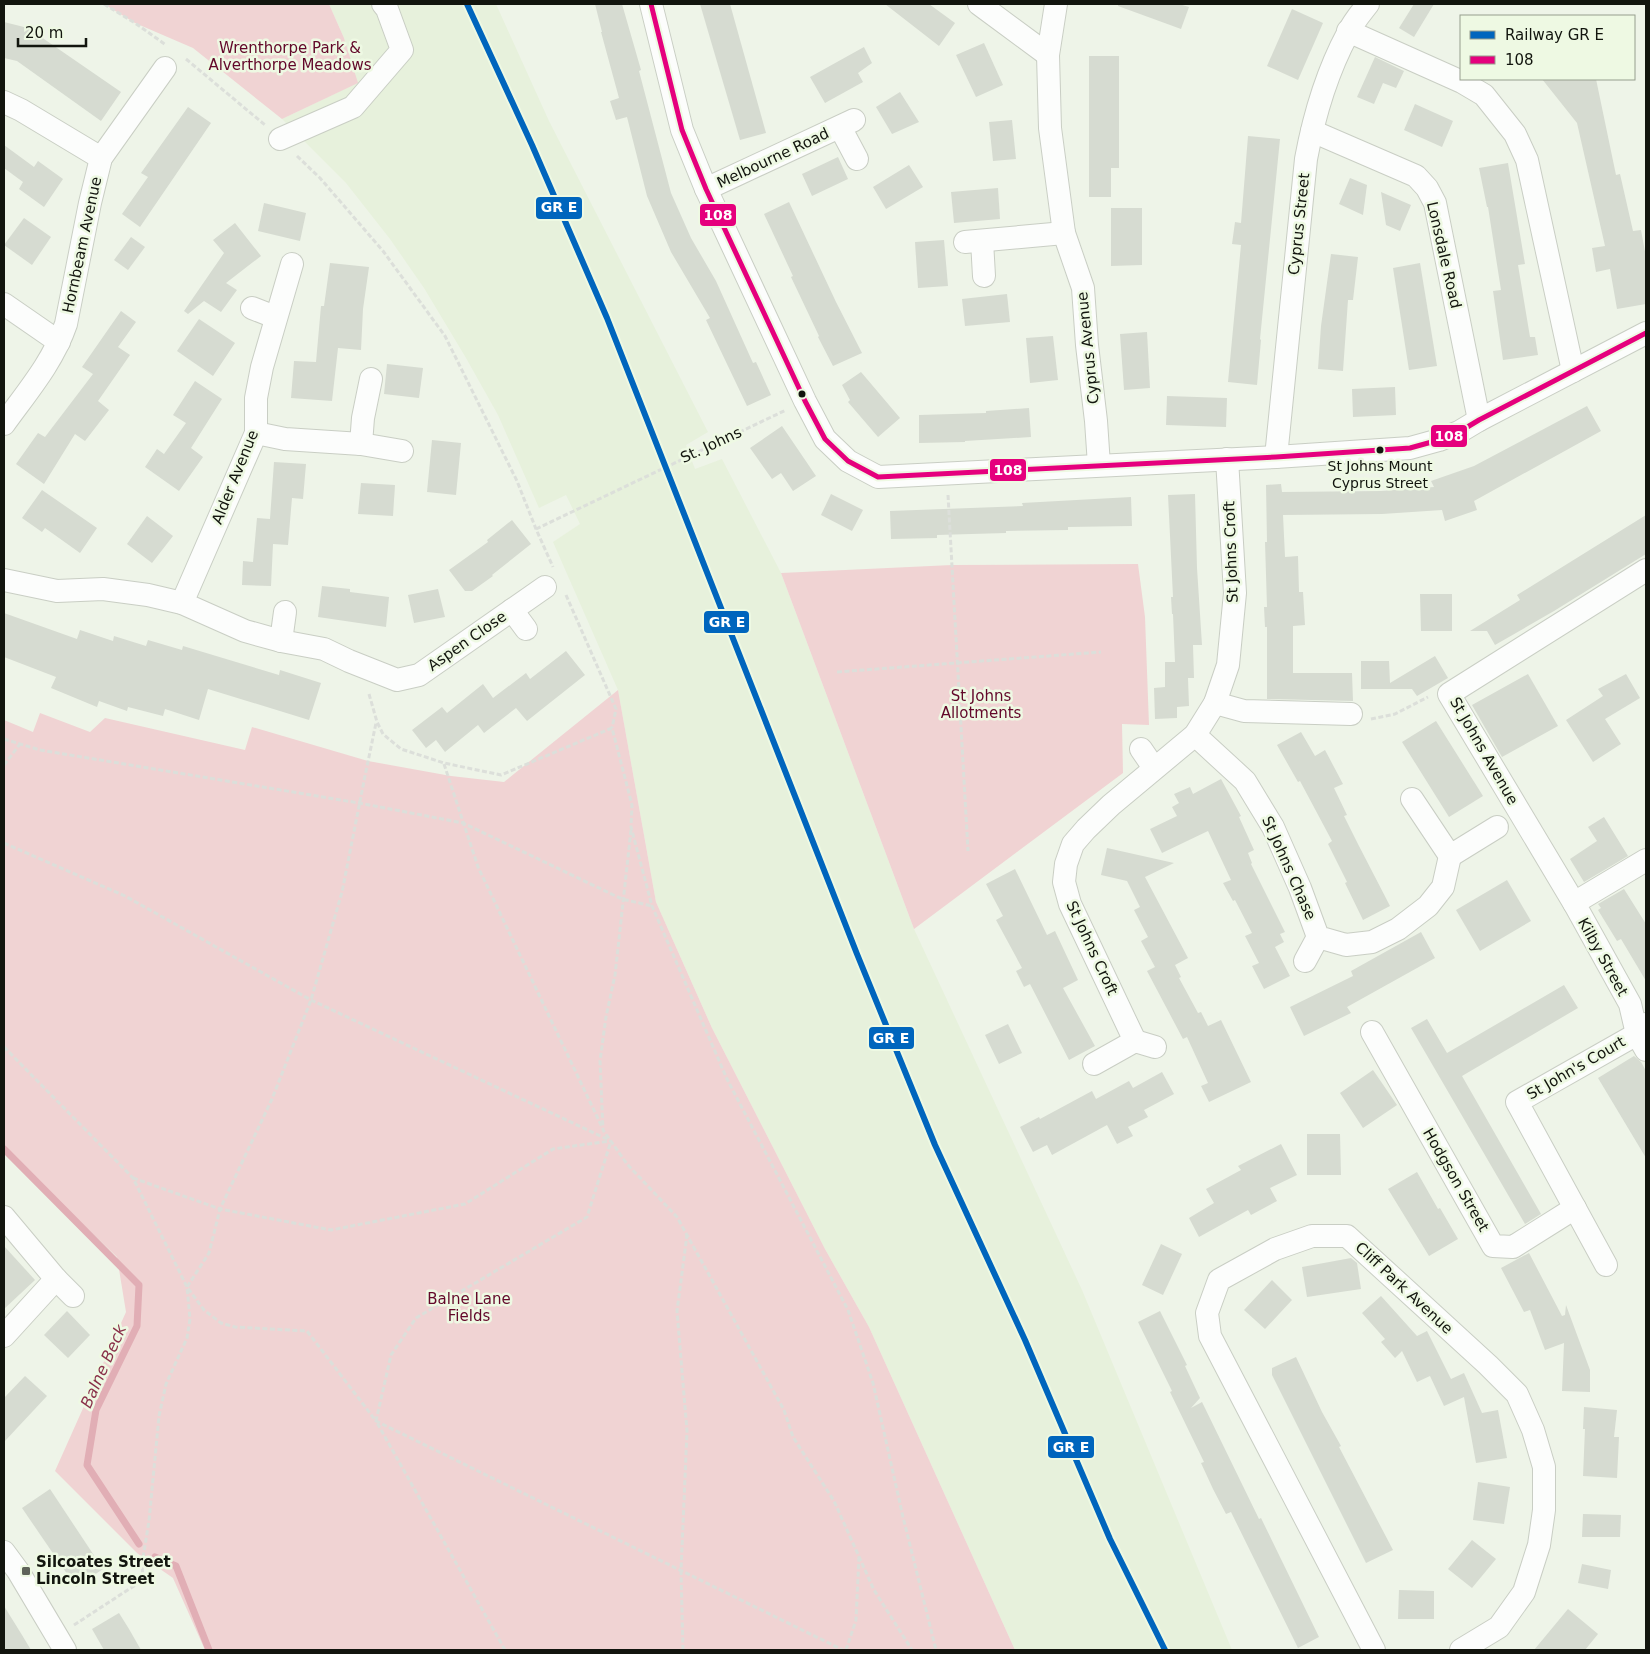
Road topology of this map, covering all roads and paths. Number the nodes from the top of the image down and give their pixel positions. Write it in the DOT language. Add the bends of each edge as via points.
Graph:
graph roads {
  1 [pos="383,4"];
  2 [pos="651,4"];
  3 [pos="979,4"];
  4 [pos="1056,4"];
  5 [pos="1368,4"];
  6 [pos="1348,31"];
  7 [pos="1048,54"];
  8 [pos="165,68"];
  9 [pos="4,102"];
  10 [pos="1312,131"];
  11 [pos="280,139"];
  12 [pos="101,158"];
  13 [pos="857,159"];
  14 [pos="706,189"];
  15 [pos="1064,233"];
  16 [pos="292,264"];
  17 [pos="984,276"];
  18 [pos="4,304"];
  19 [pos="252,308"];
  20 [pos="276,317"];
  21 [pos="1646,333"];
  22 [pos="445,336"];
  23 [pos="59,342"];
  24 [pos="1573,371"];
  25 [pos="371,379"];
  26 [pos="805,401"];
  27 [pos="1479,420"];
  28 [pos="4,424"];
  29 [pos="256,432"];
  30 [pos="361,444"];
  31 [pos="402,451"];
  32 [pos="1276,456"];
  33 [pos="1227,459"];
  34 [pos="1099,465"];
  35 [pos="947,474"];
  36 [pos="536,528"];
  37 [pos="1646,570"];
  38 [pos="4,580"];
  39 [pos="555,583"];
  40 [pos="182,603"];
  41 [pos="512,610"];
  42 [pos="285,612"];
  43 [pos="526,629"];
  44 [pos="281,641"];
  45 [pos="1101,652"];
  46 [pos="958,663"];
  47 [pos="837,672"];
  48 [pos="368,693"];
  49 [pos="1449,694"];
  50 [pos="1215,702"];
  51 [pos="1351,714"];
  52 [pos="376,722"];
  53 [pos="612,728"];
  54 [pos="1195,735"];
  55 [pos="4,739"];
  56 [pos="20,744"];
  57 [pos="1141,749"];
  58 [pos="444,763"];
  59 [pos="4,765"];
  60 [pos="1154,768"];
  61 [pos="1412,799"];
  62 [pos="359,803"];
  63 [pos="463,823"];
  64 [pos="631,827"];
  65 [pos="1497,827"];
  66 [pos="4,843"];
  67 [pos="968,851"];
  68 [pos="1450,856"];
  69 [pos="1646,860"];
  70 [pos="622,899"];
  71 [pos="1574,904"];
  72 [pos="652,906"];
  73 [pos="1318,937"];
  74 [pos="1305,961"];
  75 [pos="311,1000"];
  76 [pos="1372,1032"];
  77 [pos="1643,1036"];
  78 [pos="4,1047"];
  79 [pos="1094,1064"];
  80 [pos="603,1130"];
  81 [pos="611,1140"];
  82 [pos="133,1178"];
  83 [pos="1575,1208"];
  84 [pos="220,1210"];
  85 [pos="4,1217"];
  86 [pos="687,1235"];
  87 [pos="1606,1265"];
  88 [pos="56,1279"];
  89 [pos="187,1288"];
  90 [pos="73,1296"];
  91 [pos="4,1336"];
  92 [pos="376,1421"];
  93 [pos="4,1552"];
  94 [pos="859,1556"];
  95 [pos="681,1571"];
  96 [pos="11,1575"];
  97 [pos="61,1643"];
  98 [pos="505,1650"];
  99 [pos="683,1650"];
  100 [pos="844,1650"];
  101 [pos="912,1650"];
  102 [pos="936,1650"];
  103 [pos="1374,1650"];
  104 [pos="1461,1650"];
  1 -- 11 [label="street" via="402,50 353,107"];
  2 -- 14 [label="street, Melbourne Road" via="682,130"];
  3 -- 7 [label="street"];
  4 -- 7 [label="street, Cyprus Avenue"];
  5 -- 6 [label="street, Cyprus Street"];
  6 -- 10 [label="street, Cyprus Street" via="1326,79"];
  6 -- 24 [label="street" via="1484,95 1515,134 1527,160"];
  7 -- 15 [label="street, Cyprus Avenue" via="1050,128"];
  8 -- 12 [label="street, Hornbeam Avenue"];
  9 -- 12 [label="street"];
  10 -- 27 [label="street, Lonsdale Road" via="1416,176 1427,188 1435,203"];
  10 -- 32 [label="street, Cyprus Street" via="1306,159"];
  12 -- 23 [label="street, Hornbeam Avenue" via="66,324"];
  13 -- 14 [label="street, Melbourne Road" via="847,124"];
  14 -- 26 [label="street, Melbourne Road"];
  15 -- 17 [label="street" via="973,241"];
  15 -- 34 [label="street, Cyprus Avenue" via="1082,288"];
  16 -- 20 [label="street, Alder Avenue"];
  18 -- 23 [label="street"];
  19 -- 20 [label="street"];
  20 -- 29 [label="street, Alder Avenue" via="256,398"];
  21 -- 24 [label="street"];
  22 -- 36 [label="path" via="517,481"];
  23 -- 28 [label="street, Hornbeam Avenue"];
  24 -- 27 [label="street"];
  25 -- 30 [label="street"];
  26 -- 35 [label="street, Melbourne Road" via="825,439 848,461 878,477"];
  26 -- 36 [label="path, St. Johns"];
  27 -- 32 [label="street" via="1459,432 1410,448"];
  29 -- 30 [label="street" via="286,438"];
  29 -- 40 [label="street, Alder Avenue"];
  30 -- 31 [label="street"];
  32 -- 33 [label="street"];
  33 -- 34 [label="street"];
  33 -- 50 [label="street, St Johns Croft" via="1235,593 1228,665"];
  34 -- 35 [label="street"];
  35 -- 46 [label="path"];
  36 -- 39 [label="path"];
  37 -- 49 [label="street, St Johns Avenue"];
  38 -- 40 [label="street, Aspen Close" via="57,591 103,589"];
  39 -- 41 [label="street, Aspen Close"];
  39 -- 53 [label="path" via="616,709"];
  40 -- 44 [label="street, Aspen Close" via="244,630"];
  41 -- 43 [label="street, Aspen Close"];
  41 -- 44 [label="street, Aspen Close" via="419,675 397,680 324,649"];
  42 -- 44 [label="street"];
  45 -- 46 [label="path"];
  46 -- 47 [label="path"];
  46 -- 67 [label="path"];
  48 -- 52 [label="path"];
  49 -- 51 [label="path" via="1440,690 1395,714 1359,721"];
  49 -- 71 [label="street, St Johns Avenue"];
  50 -- 51 [label="street" via="1244,711"];
  50 -- 54 [label="street, St Johns Croft"];
  52 -- 58 [label="path" via="383,734 401,749"];
  52 -- 62 [label="path"];
  53 -- 58 [label="path" via="501,775"];
  53 -- 64 [label="path" via="632,804"];
  54 -- 60 [label="street, St Johns Croft"];
  54 -- 73 [label="street, St Johns Chase" via="1245,781 1273,827"];
  55 -- 56 [label="path"];
  56 -- 59 [label="path"];
  56 -- 62 [label="path"];
  57 -- 60 [label="street"];
  58 -- 63 [label="path"];
  60 -- 79 [label="street, St Johns Croft" via="1086,828 1073,844 1066,864 1064,882 1070,904 1145,1044"];
  61 -- 68 [label="street"];
  62 -- 63 [label="path"];
  62 -- 75 [label="path" via="342,892"];
  63 -- 70 [label="path"];
  63 -- 80 [label="path" via="478,868"];
  64 -- 70 [label="path"];
  64 -- 72 [label="path"];
  65 -- 68 [label="street"];
  66 -- 75 [label="path" via="125,896"];
  68 -- 73 [label="street, St Johns Chase" via="1443,887 1428,906 1398,929 1372,942 1346,946"];
  69 -- 71 [label="street, Kilby Street"];
  70 -- 72 [label="path"];
  70 -- 80 [label="path" via="615,976 600,1061"];
  71 -- 77 [label="street, Kilby Street" via="1630,1004"];
  72 -- 102 [label="path" via="727,1079 848,1310 873,1383"];
  73 -- 74 [label="street, St Johns Chase"];
  75 -- 81 [label="path"];
  75 -- 84 [label="path" via="272,1099"];
  76 -- 83 [label="street, Hodgson Street" via="1493,1246 1513,1247"];
  77 -- 83 [label="street, St John's Court" via="1517,1102"];
  78 -- 82 [label="path"];
  80 -- 81 [label="path"];
  81 -- 84 [label="path" via="553,1150 465,1204 331,1230"];
  81 -- 86 [label="path" via="627,1164 678,1217"];
  81 -- 92 [label="path" via="587,1217 416,1318 391,1355"];
  82 -- 84 [label="path"];
  82 -- 89 [label="path"];
  83 -- 87 [label="street"];
  84 -- 89 [label="path" via="209,1253"];
  85 -- 88 [label="street"];
  86 -- 94 [label="path" via="784,1410 792,1437 834,1501"];
  86 -- 95 [label="path" via="677,1312 688,1431"];
  88 -- 90 [label="street"];
  88 -- 91 [label="street"];
  89 -- 92 [label="path" via="204,1310 221,1323 235,1327 307,1331"];
  89 -- 97 [label="path" via="190,1319 187,1338 166,1384 159,1416 150,1521 142,1564 143,1580"];
  92 -- 95 [label="path"];
  92 -- 98 [label="path"];
  93 -- 96 [label="street"];
  94 -- 100 [label="path" via="856,1620"];
  94 -- 101 [label="path" via="874,1590"];
  95 -- 99 [label="path"];
  95 -- 100 [label="path"];
  96 -- 97 [label="street"];
  103 -- 104 [label="street, Cliff Park Avenue" via="1210,1336 1207,1313 1220,1280 1275,1249 1312,1236 1347,1236 1517,1394 1533,1430 1544,1467 1544,1510 1539,1546 1524,1592 1500,1627"];
}
